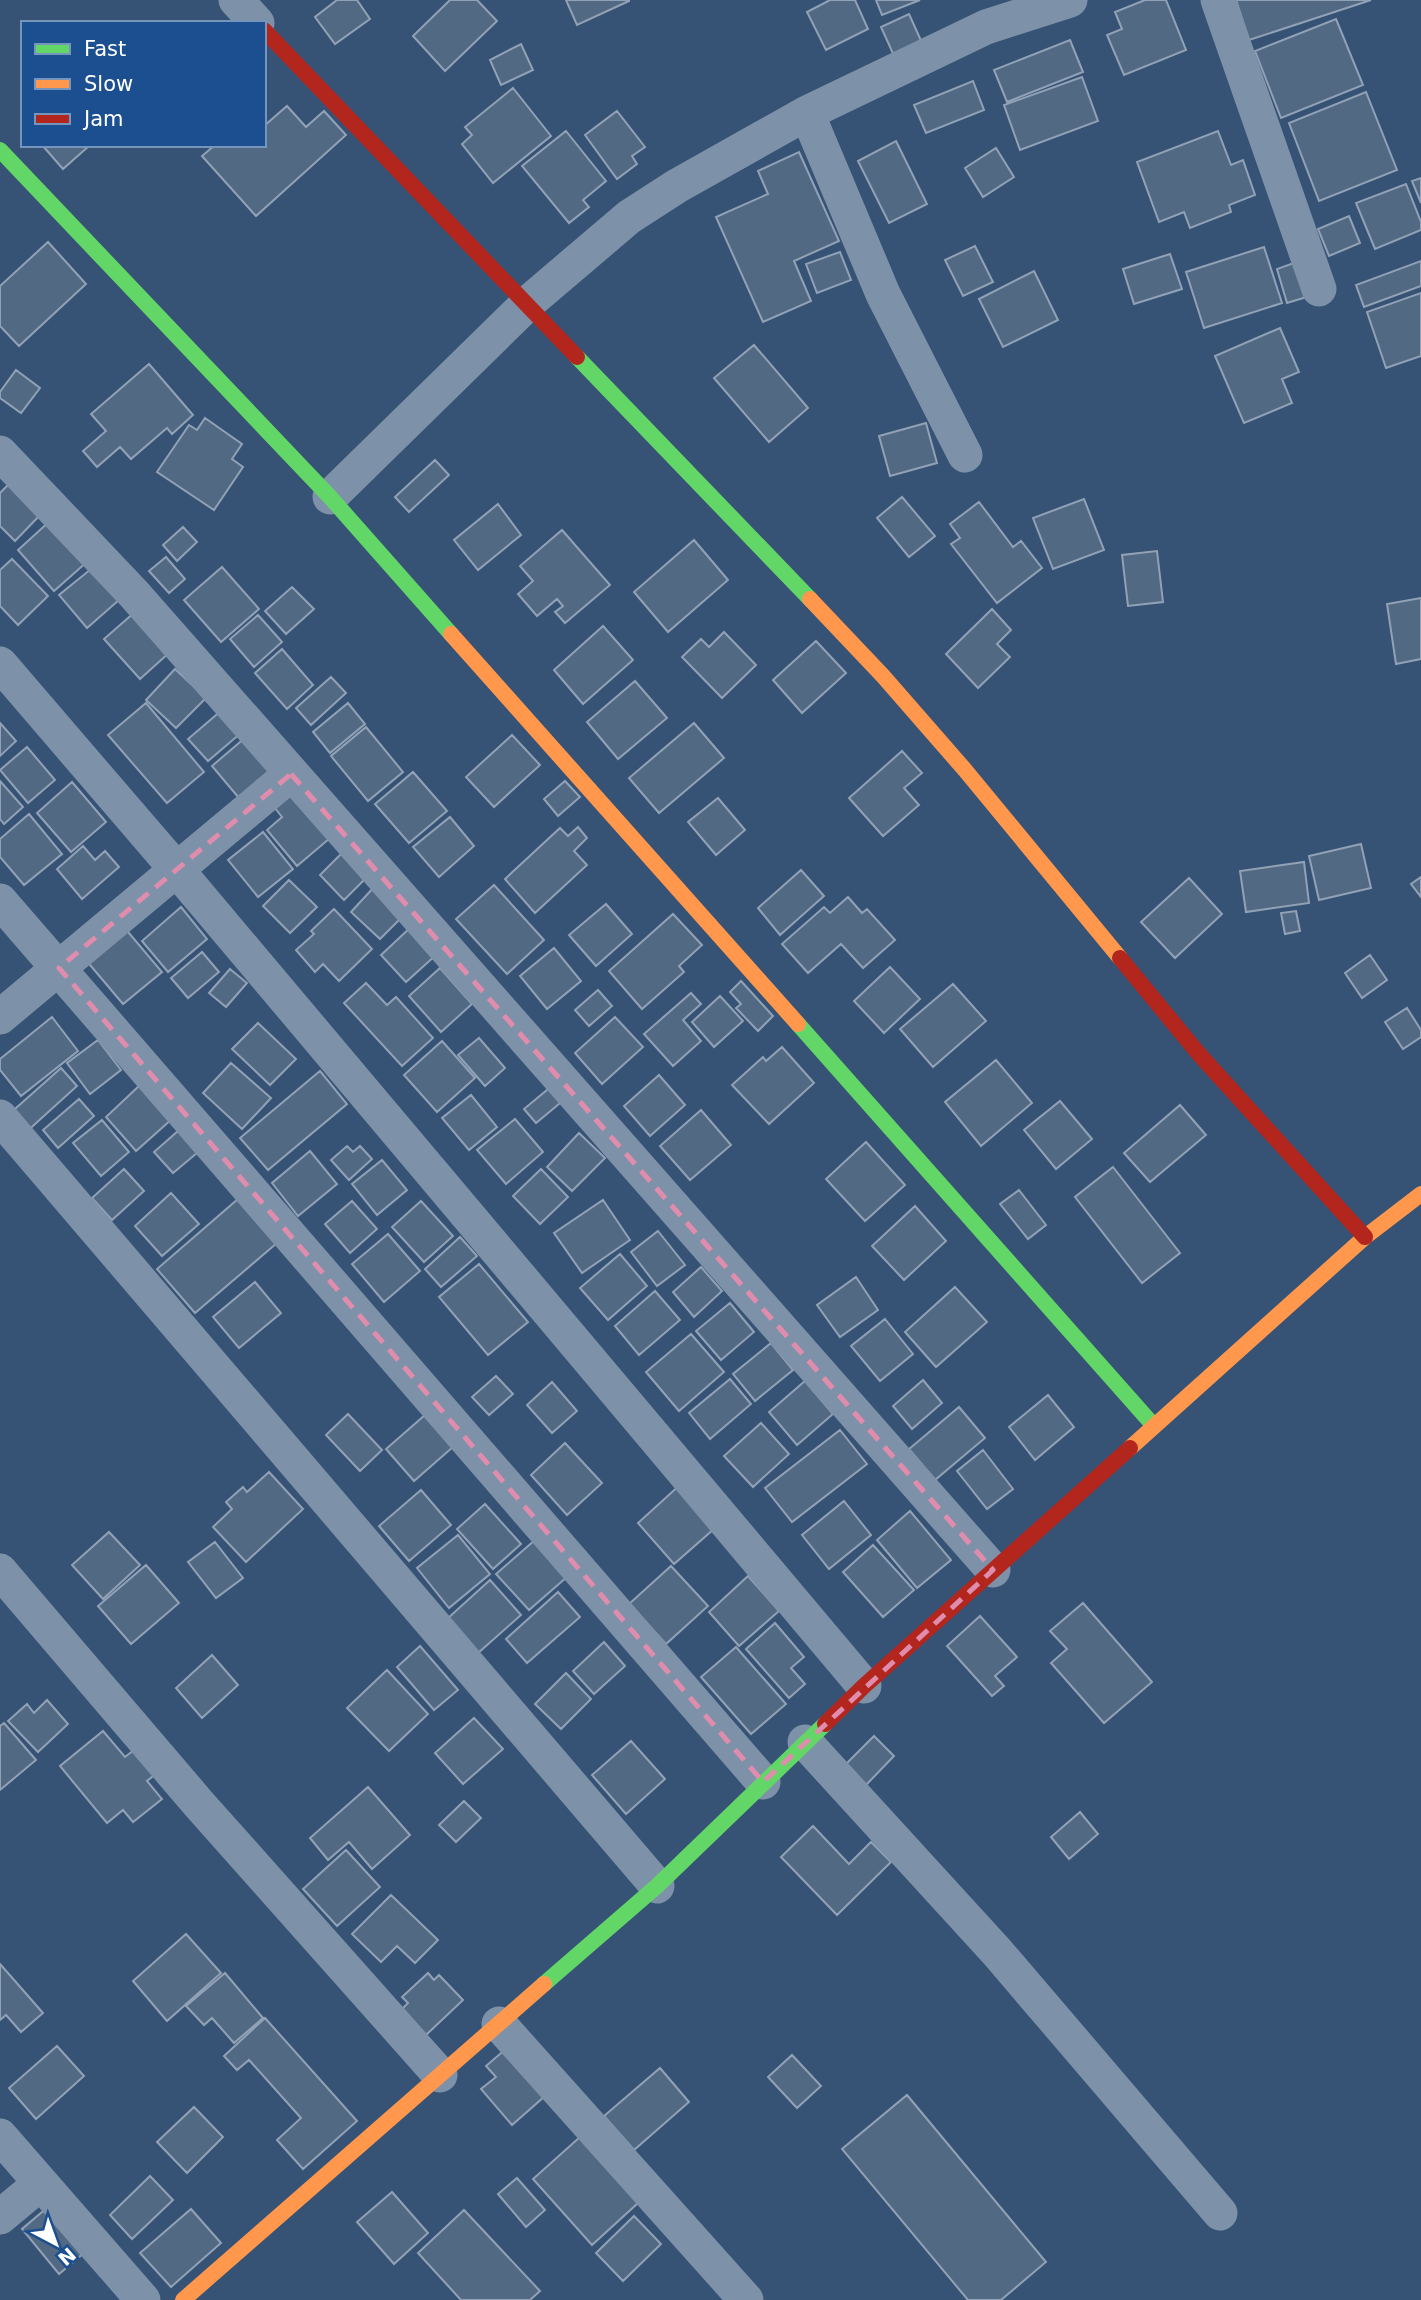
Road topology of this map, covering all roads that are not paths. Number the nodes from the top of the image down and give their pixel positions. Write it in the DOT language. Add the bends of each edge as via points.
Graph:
graph roads {
  1 [pos="236,0"];
  2 [pos="1070,0"];
  3 [pos="1219,0"];
  4 [pos="255,21"];
  5 [pos="266,32"];
  6 [pos="807,113"];
  7 [pos="0,150"];
  8 [pos="1319,289"];
  9 [pos="528,303"];
  10 [pos="0,453"];
  11 [pos="965,455"];
  12 [pos="330,497"];
  13 [pos="0,664"];
  14 [pos="291,774"];
  15 [pos="177,870"];
  16 [pos="0,901"];
  17 [pos="58,968"];
  18 [pos="0,1017"];
  19 [pos="0,1117"];
  20 [pos="1421,1194"];
  21 [pos="1365,1237"];
  22 [pos="1154,1426"];
  23 [pos="993,1570"];
  24 [pos="0,1571"];
  25 [pos="864,1686"];
  26 [pos="805,1742"];
  27 [pos="763,1782"];
  28 [pos="657,1886"];
  29 [pos="499,2024"];
  30 [pos="440,2075"];
  31 [pos="0,2136"];
  32 [pos="41,2183"];
  33 [pos="1220,2213"];
  34 [pos="0,2217"];
  35 [pos="143,2300"];
  36 [pos="183,2300"];
  37 [pos="746,2300"];
  1 -- 4 [label="street"];
  2 -- 6 [label="street" via="986,27"];
  3 -- 8 [label="street"];
  5 -- 9 [label="street"];
  6 -- 9 [label="street" via="629,217"];
  6 -- 11 [label="street" via="883,294"];
  7 -- 12 [label="street"];
  9 -- 12 [label="street"];
  9 -- 21 [label="street" via="883,676 1198,1053"];
  10 -- 14 [label="street" via="134,594"];
  12 -- 22 [label="street"];
  13 -- 15 [label="street"];
  14 -- 15 [label="street"];
  14 -- 23 [label="street"];
  15 -- 17 [label="street"];
  15 -- 25 [label="street"];
  16 -- 17 [label="street"];
  17 -- 18 [label="street"];
  17 -- 27 [label="street"];
  19 -- 28 [label="street"];
  20 -- 21 [label="street"];
  21 -- 22 [label="street"];
  22 -- 23 [label="street"];
  23 -- 25 [label="street"];
  24 -- 30 [label="street"];
  25 -- 26 [label="street"];
  26 -- 27 [label="street"];
  26 -- 33 [label="street" via="997,1952"];
  27 -- 28 [label="street"];
  28 -- 29 [label="street"];
  29 -- 30 [label="street"];
  29 -- 37 [label="street"];
  30 -- 36 [label="street"];
  31 -- 32 [label="street"];
  32 -- 34 [label="street"];
  32 -- 35 [label="street"];
}
